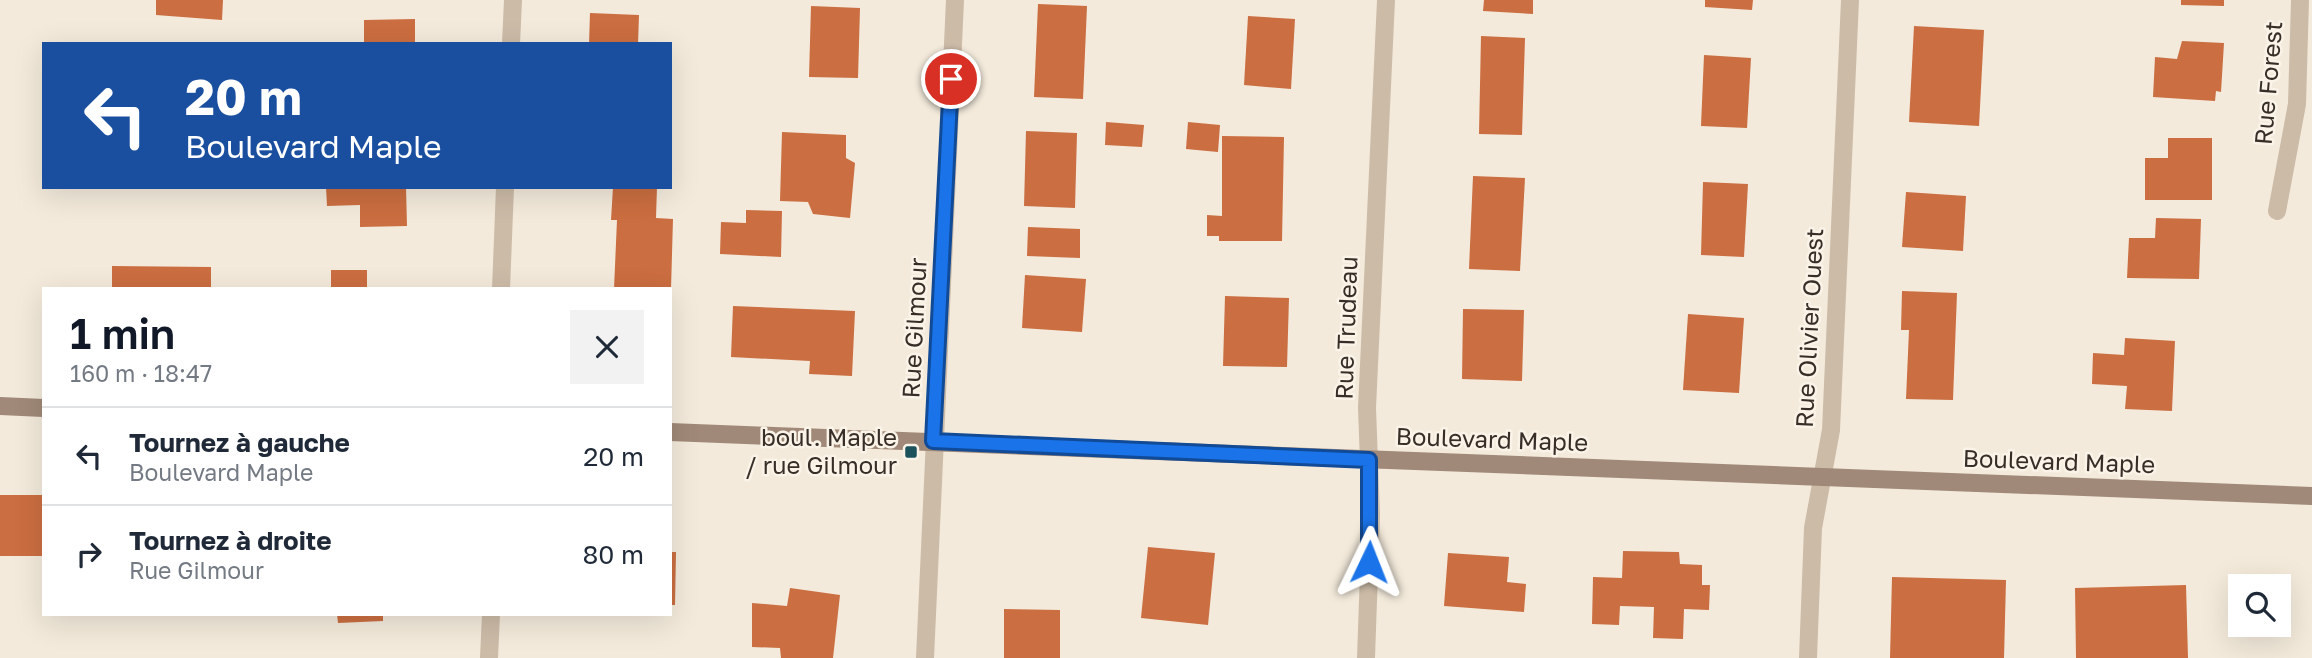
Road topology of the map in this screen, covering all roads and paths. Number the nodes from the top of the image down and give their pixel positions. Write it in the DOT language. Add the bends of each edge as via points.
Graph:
graph roads {
  1 [pos="513,0"];
  2 [pos="955,0"];
  3 [pos="1386,0"];
  4 [pos="1850,0"];
  5 [pos="2300,0"];
  6 [pos="511,42"];
  7 [pos="505,189"];
  8 [pos="2277,211"];
  9 [pos="501,287"];
  10 [pos="0,406"];
  11 [pos="42,408"];
  12 [pos="672,432"];
  13 [pos="933,441"];
  14 [pos="1369,460"];
  15 [pos="1821,478"];
  16 [pos="2312,495"];
  17 [pos="491,616"];
  18 [pos="489,658"];
  19 [pos="925,658"];
  20 [pos="1366,658"];
  21 [pos="1808,658"];
  1 -- 6 [label="street"];
  2 -- 13 [label="street, Rue Gilmour"];
  3 -- 14 [label="street, Rue Trudeau" via="1367,408"];
  4 -- 15 [label="street, Rue Olivier Ouest" via="1831,430"];
  5 -- 8 [label="street, Rue Forest" via="2296,118"];
  7 -- 9 [label="street"];
  10 -- 11 [label="street"];
  12 -- 13 [label="street, Boulevard Maple"];
  13 -- 14 [label="street, Boulevard Maple"];
  13 -- 19 [label="street, Rue Gilmour"];
  14 -- 15 [label="street, Boulevard Maple"];
  14 -- 20 [label="street, Rue Trudeau"];
  15 -- 16 [label="street, Boulevard Maple"];
  15 -- 21 [label="street, Rue Olivier Ouest" via="1813,528"];
  17 -- 18 [label="street"];
}
